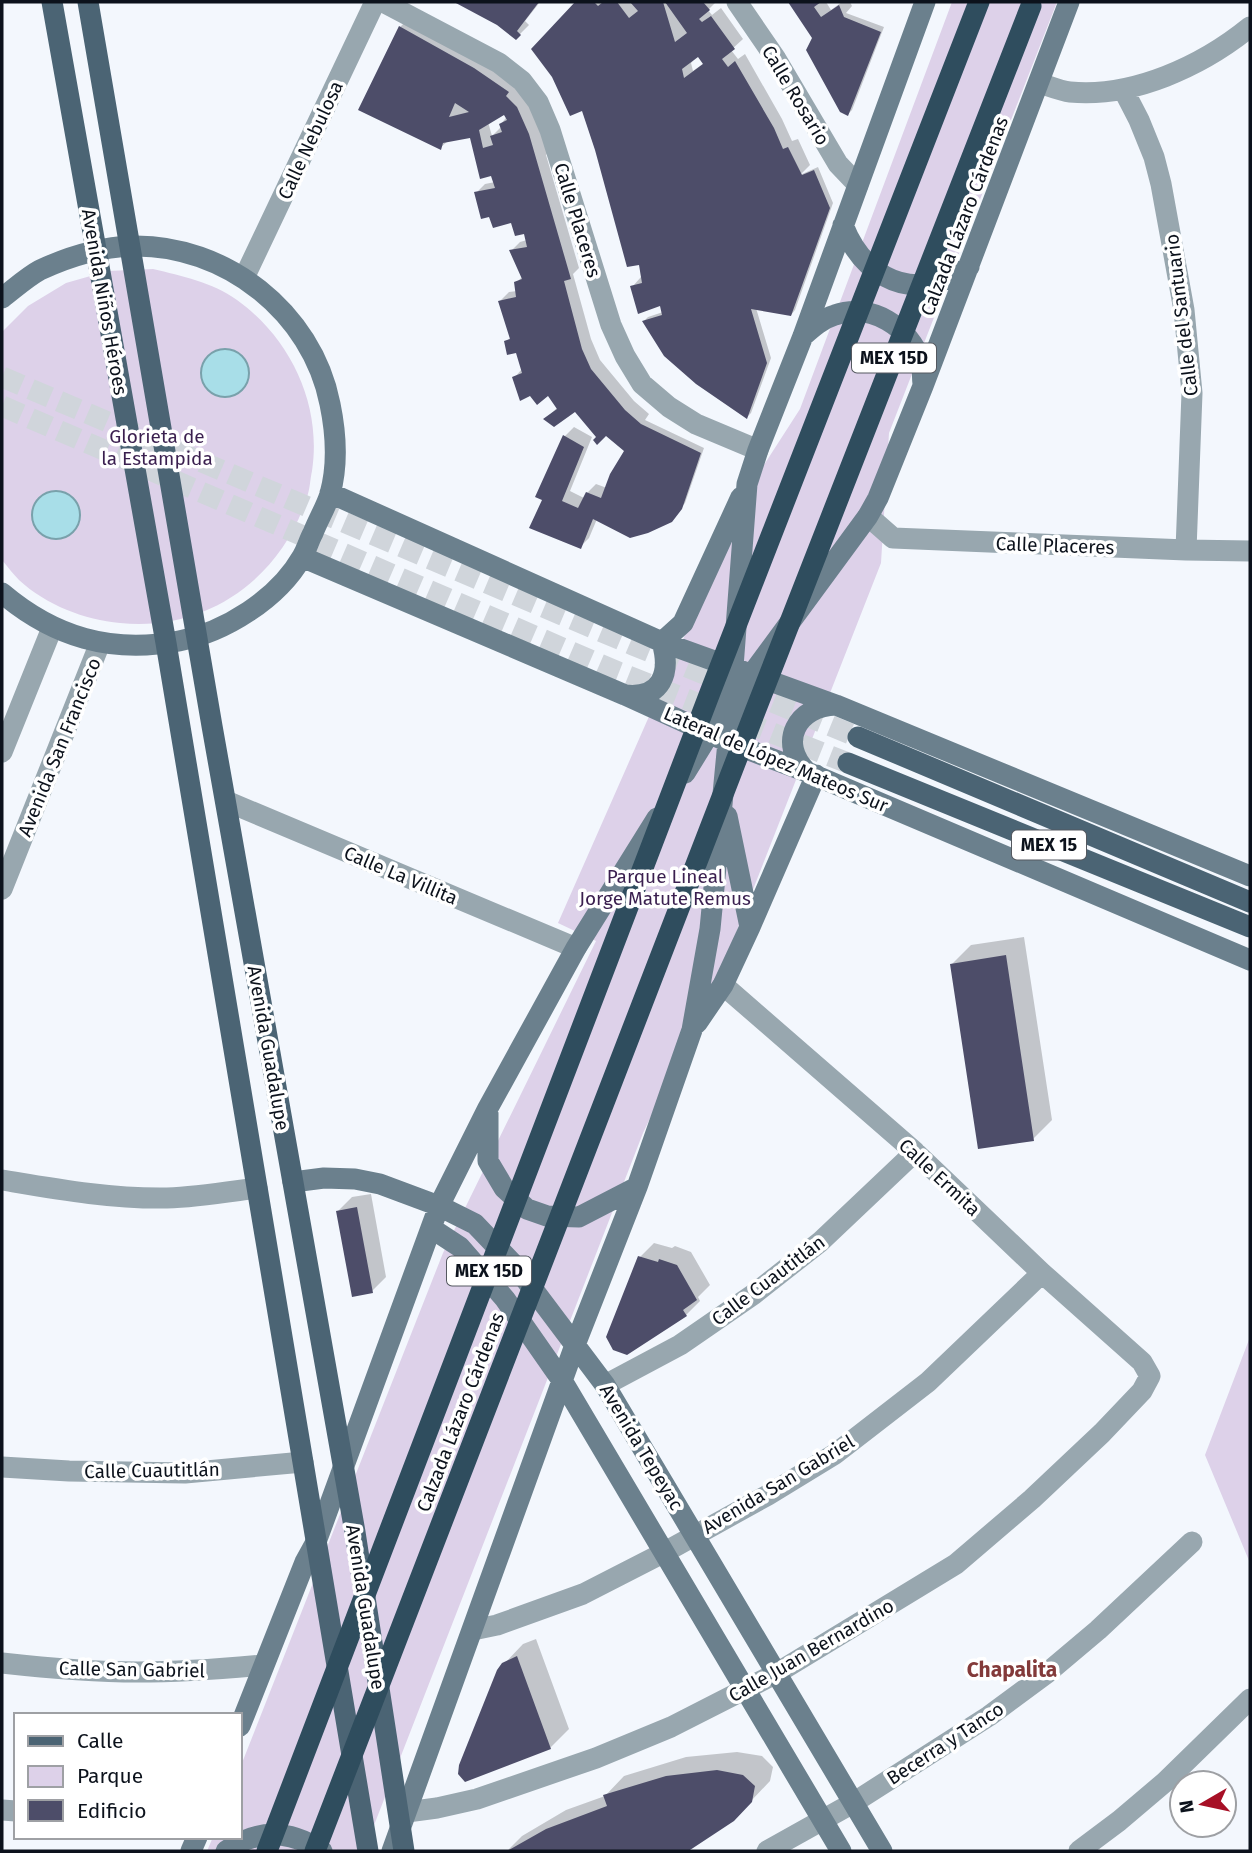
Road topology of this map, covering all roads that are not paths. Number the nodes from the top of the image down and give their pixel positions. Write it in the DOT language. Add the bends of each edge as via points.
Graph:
graph roads {
  1 [pos="52,2"];
  2 [pos="88,2"];
  3 [pos="375,2"];
  4 [pos="383,2"];
  5 [pos="737,2"];
  6 [pos="925,2"];
  7 [pos="979,2"];
  8 [pos="1069,2"];
  9 [pos="1031,6"];
  10 [pos="1250,27"];
  11 [pos="1038,83"];
  12 [pos="1123,89"];
  13 [pos="858,186"];
  14 [pos="843,225"];
  15 [pos="130,246"];
  16 [pos="96,251"];
  17 [pos="969,267"];
  18 [pos="244,278"];
  19 [pos="2,298"];
  20 [pos="803,336"];
  21 [pos="923,386"];
  22 [pos="758,450"];
  23 [pos="747,484"];
  24 [pos="330,493"];
  25 [pos="868,516"];
  26 [pos="1186,550"];
  27 [pos="1250,551"];
  28 [pos="302,557"];
  29 [pos="2,593"];
  30 [pos="52,628"];
  31 [pos="197,637"];
  32 [pos="662,642"];
  33 [pos="100,643"];
  34 [pos="166,643"];
  35 [pos="743,671"];
  36 [pos="625,695"];
  37 [pos="836,705"];
  38 [pos="858,737"];
  39 [pos="719,738"];
  40 [pos="2,752"];
  41 [pos="848,763"];
  42 [pos="811,774"];
  43 [pos="723,796"];
  44 [pos="226,801"];
  45 [pos="1250,876"];
  46 [pos="2,889"];
  47 [pos="1250,902"];
  48 [pos="751,927"];
  49 [pos="1250,927"];
  50 [pos="576,948"];
  51 [pos="1250,960"];
  52 [pos="723,985"];
  53 [pos="692,1030"];
  54 [pos="488,1108"];
  55 [pos="915,1152"];
  56 [pos="2,1180"];
  57 [pos="293,1182"];
  58 [pos="637,1187"];
  59 [pos="257,1188"];
  60 [pos="439,1206"];
  61 [pos="431,1228"];
  62 [pos="1042,1273"];
  63 [pos="575,1345"];
  64 [pos="1150,1376"];
  65 [pos="563,1382"];
  66 [pos="605,1385"];
  67 [pos="303,1462"];
  68 [pos="2,1467"];
  69 [pos="343,1467"];
  70 [pos="695,1535"];
  71 [pos="316,1542"];
  72 [pos="1192,1542"];
  73 [pos="665,1552"];
  74 [pos="473,1630"];
  75 [pos="2,1663"];
  76 [pos="263,1665"];
  77 [pos="777,1673"];
  78 [pos="746,1689"];
  79 [pos="1250,1699"];
  80 [pos="242,1721"];
  81 [pos="853,1802"];
  82 [pos="403,1821"];
  83 [pos="824,1821"];
  84 [pos="226,1851"];
  85 [pos="267,1851"];
  86 [pos="314,1851"];
  87 [pos="321,1851"];
  88 [pos="368,1851"];
  89 [pos="392,1851"];
  90 [pos="404,1851"];
  91 [pos="767,1851"];
  92 [pos="842,1851"];
  93 [pos="882,1851"];
  94 [pos="1079,1851"];
  1 -- 16 [label="main road, Avenida Niños Héroes"];
  2 -- 15 [label="main road, Avenida Niños Héroes"];
  3 -- 18 [label="street, Calle Nebulosa"];
  4 -- 22 [label="street, Calle Placeres" via="499,63 522,81 550,130 611,326 642,384 696,424"];
  5 -- 13 [label="street, Calle Rosario" via="838,164"];
  6 -- 13 [label="street, Calzada Lázaro Cárdenas"];
  7 -- 85 [label="highway, Calzada Lázaro Cárdenas / MEX 15D, bridge"];
  8 -- 11 [label="street, Calzada Lázaro Cárdenas"];
  9 -- 86 [label="highway, Calzada Lázaro Cárdenas / MEX 15D, bridge"];
  10 -- 12 [label="street" via="1178,70"];
  11 -- 12 [label="street" via="1068,92"];
  11 -- 17 [label="street, Calzada Lázaro Cárdenas"];
  12 -- 26 [label="street, Calle del Santuario" via="1157,171 1184,310 1192,393"];
  13 -- 14 [label="street, Calzada Lázaro Cárdenas"];
  14 -- 17 [label="street" via="861,259 896,282 932,284"];
  14 -- 20 [label="street, Calzada Lázaro Cárdenas"];
  15 -- 16 [label="street"];
  15 -- 18 [label="street" via="190,253"];
  15 -- 31 [label="main road, Avenida Guadalupe"];
  16 -- 19 [label="street" via="38,271"];
  16 -- 34 [label="main road, Avenida Niños Héroes"];
  17 -- 21 [label="street, Calzada Lázaro Cárdenas"];
  18 -- 24 [label="street" via="272,300 314,356 334,423"];
  20 -- 21 [label="street" via="836,314 857,311 882,317 912,342 921,363"];
  20 -- 22 [label="street, Calzada Lázaro Cárdenas"];
  21 -- 25 [label="street, Calzada Lázaro Cárdenas"];
  22 -- 23 [label="street, Calzada Lázaro Cárdenas"];
  23 -- 32 [label="street" via="683,623"];
  23 -- 35 [label="street, Calzada Lázaro Cárdenas"];
  24 -- 28 [label="street"];
  24 -- 32 [label="street"];
  25 -- 26 [label="street, Calle Placeres" via="893,538"];
  25 -- 35 [label="street, Calzada Lázaro Cárdenas"];
  26 -- 27 [label="street, Calle Placeres"];
  28 -- 31 [label="street" via="279,587 238,619"];
  28 -- 36 [label="street, Lateral de López Mateos Sur"];
  29 -- 30 [label="street"];
  30 -- 33 [label="street"];
  30 -- 40 [label="street"];
  31 -- 34 [label="street"];
  31 -- 44 [label="main road, Avenida Guadalupe"];
  32 -- 35 [label="street"];
  32 -- 36 [label="street" via="666,667 660,683 644,695"];
  33 -- 34 [label="street"];
  33 -- 46 [label="street, Avenida San Francisco"];
  34 -- 59 [label="main road, Avenida Guadalupe"];
  35 -- 37 [label="street"];
  35 -- 39 [label="street, Calzada Lázaro Cárdenas"];
  36 -- 39 [label="street, Lateral de López Mateos Sur"];
  37 -- 42 [label="street" via="808,713 792,737 794,756"];
  37 -- 45 [label="street"];
  38 -- 47 [label="main road, MEX 15"];
  39 -- 42 [label="street, Lateral de López Mateos Sur"];
  39 -- 43 [label="street, Calzada Lázaro Cárdenas"];
  39 -- 50 [label="street, Calzada Lázaro Cárdenas"];
  41 -- 49 [label="main road, MEX 15"];
  42 -- 48 [label="street"];
  42 -- 51 [label="street, Lateral de López Mateos Sur"];
  43 -- 48 [label="street"];
  43 -- 53 [label="street, Calzada Lázaro Cárdenas" via="710,929"];
  44 -- 50 [label="street, Calle La Villita"];
  44 -- 57 [label="main road, Avenida Guadalupe"];
  48 -- 52 [label="street"];
  50 -- 54 [label="street, Calzada Lázaro Cárdenas"];
  52 -- 53 [label="street"];
  52 -- 55 [label="street, Calle Ermita"];
  53 -- 58 [label="street, Calzada Lázaro Cárdenas"];
  54 -- 58 [label="street" via="488,1161 504,1188 527,1209 547,1216 579,1217"];
  54 -- 60 [label="street, Calzada Lázaro Cárdenas"];
  55 -- 62 [label="street, Calle Ermita"];
  55 -- 66 [label="street, Calle Cuautitlán" via="820,1242 754,1294 680,1345"];
  56 -- 59 [label="street" via="83,1194 165,1198"];
  57 -- 60 [label="street, Avenida Tepeyac" via="355,1179"];
  57 -- 69 [label="main road, Avenida Guadalupe"];
  58 -- 63 [label="street, Calzada Lázaro Cárdenas"];
  59 -- 67 [label="main road, Avenida Guadalupe"];
  60 -- 61 [label="street, Calzada Lázaro Cárdenas"];
  60 -- 63 [label="street, Avenida Tepeyac" via="475,1224 517,1268"];
  61 -- 65 [label="street, Avenida Tepeyac" via="460,1247 505,1299"];
  61 -- 69 [label="street, Calzada Lázaro Cárdenas"];
  62 -- 64 [label="street, Calle Ermita" via="1142,1362"];
  62 -- 70 [label="street, Avenida San Gabriel" via="928,1382 835,1454"];
  63 -- 65 [label="street, Calzada Lázaro Cárdenas"];
  63 -- 66 [label="street, Avenida Tepeyac"];
  64 -- 77 [label="street, Calle Juan Bernardino" via="1142,1391 1102,1433 956,1564"];
  65 -- 73 [label="street, Avenida Tepeyac"];
  65 -- 74 [label="street, Calzada Lázaro Cárdenas"];
  66 -- 70 [label="street, Avenida Tepeyac"];
  67 -- 68 [label="street, Calle Cuautitlán" via="185,1473"];
  67 -- 71 [label="main road, Avenida Guadalupe"];
  69 -- 71 [label="street, Calzada Lázaro Cárdenas"];
  69 -- 82 [label="main road, Avenida Guadalupe"];
  70 -- 73 [label="street, Avenida San Gabriel"];
  70 -- 77 [label="street, Avenida Tepeyac"];
  71 -- 76 [label="street, Calzada Lázaro Cárdenas"];
  71 -- 88 [label="main road, Avenida Guadalupe"];
  72 -- 81 [label="street, Becerra y Tanco" via="1048,1673"];
  73 -- 74 [label="street, Avenida San Gabriel" via="583,1594"];
  73 -- 78 [label="street, Avenida Tepeyac"];
  74 -- 82 [label="street, Calzada Lázaro Cárdenas"];
  75 -- 76 [label="street, Calle San Gabriel" via="136,1672"];
  76 -- 80 [label="street, Calzada Lázaro Cárdenas"];
  77 -- 78 [label="street, Calle Juan Bernardino"];
  77 -- 81 [label="street, Avenida Tepeyac"];
  78 -- 82 [label="street, Calle Juan Bernardino" via="596,1758"];
  78 -- 83 [label="street, Avenida Tepeyac"];
  79 -- 94 [label="street" via="1165,1782"];
  81 -- 83 [label="street, Becerra y Tanco"];
  81 -- 93 [label="street, Avenida Tepeyac"];
  82 -- 89 [label="street, Calzada Lázaro Cárdenas"];
  82 -- 90 [label="main road, Avenida Guadalupe"];
  83 -- 91 [label="street, Becerra y Tanco"];
  83 -- 92 [label="street, Avenida Tepeyac"];
  84 -- 87 [label="street" via="254,1837 280,1834"];
}
